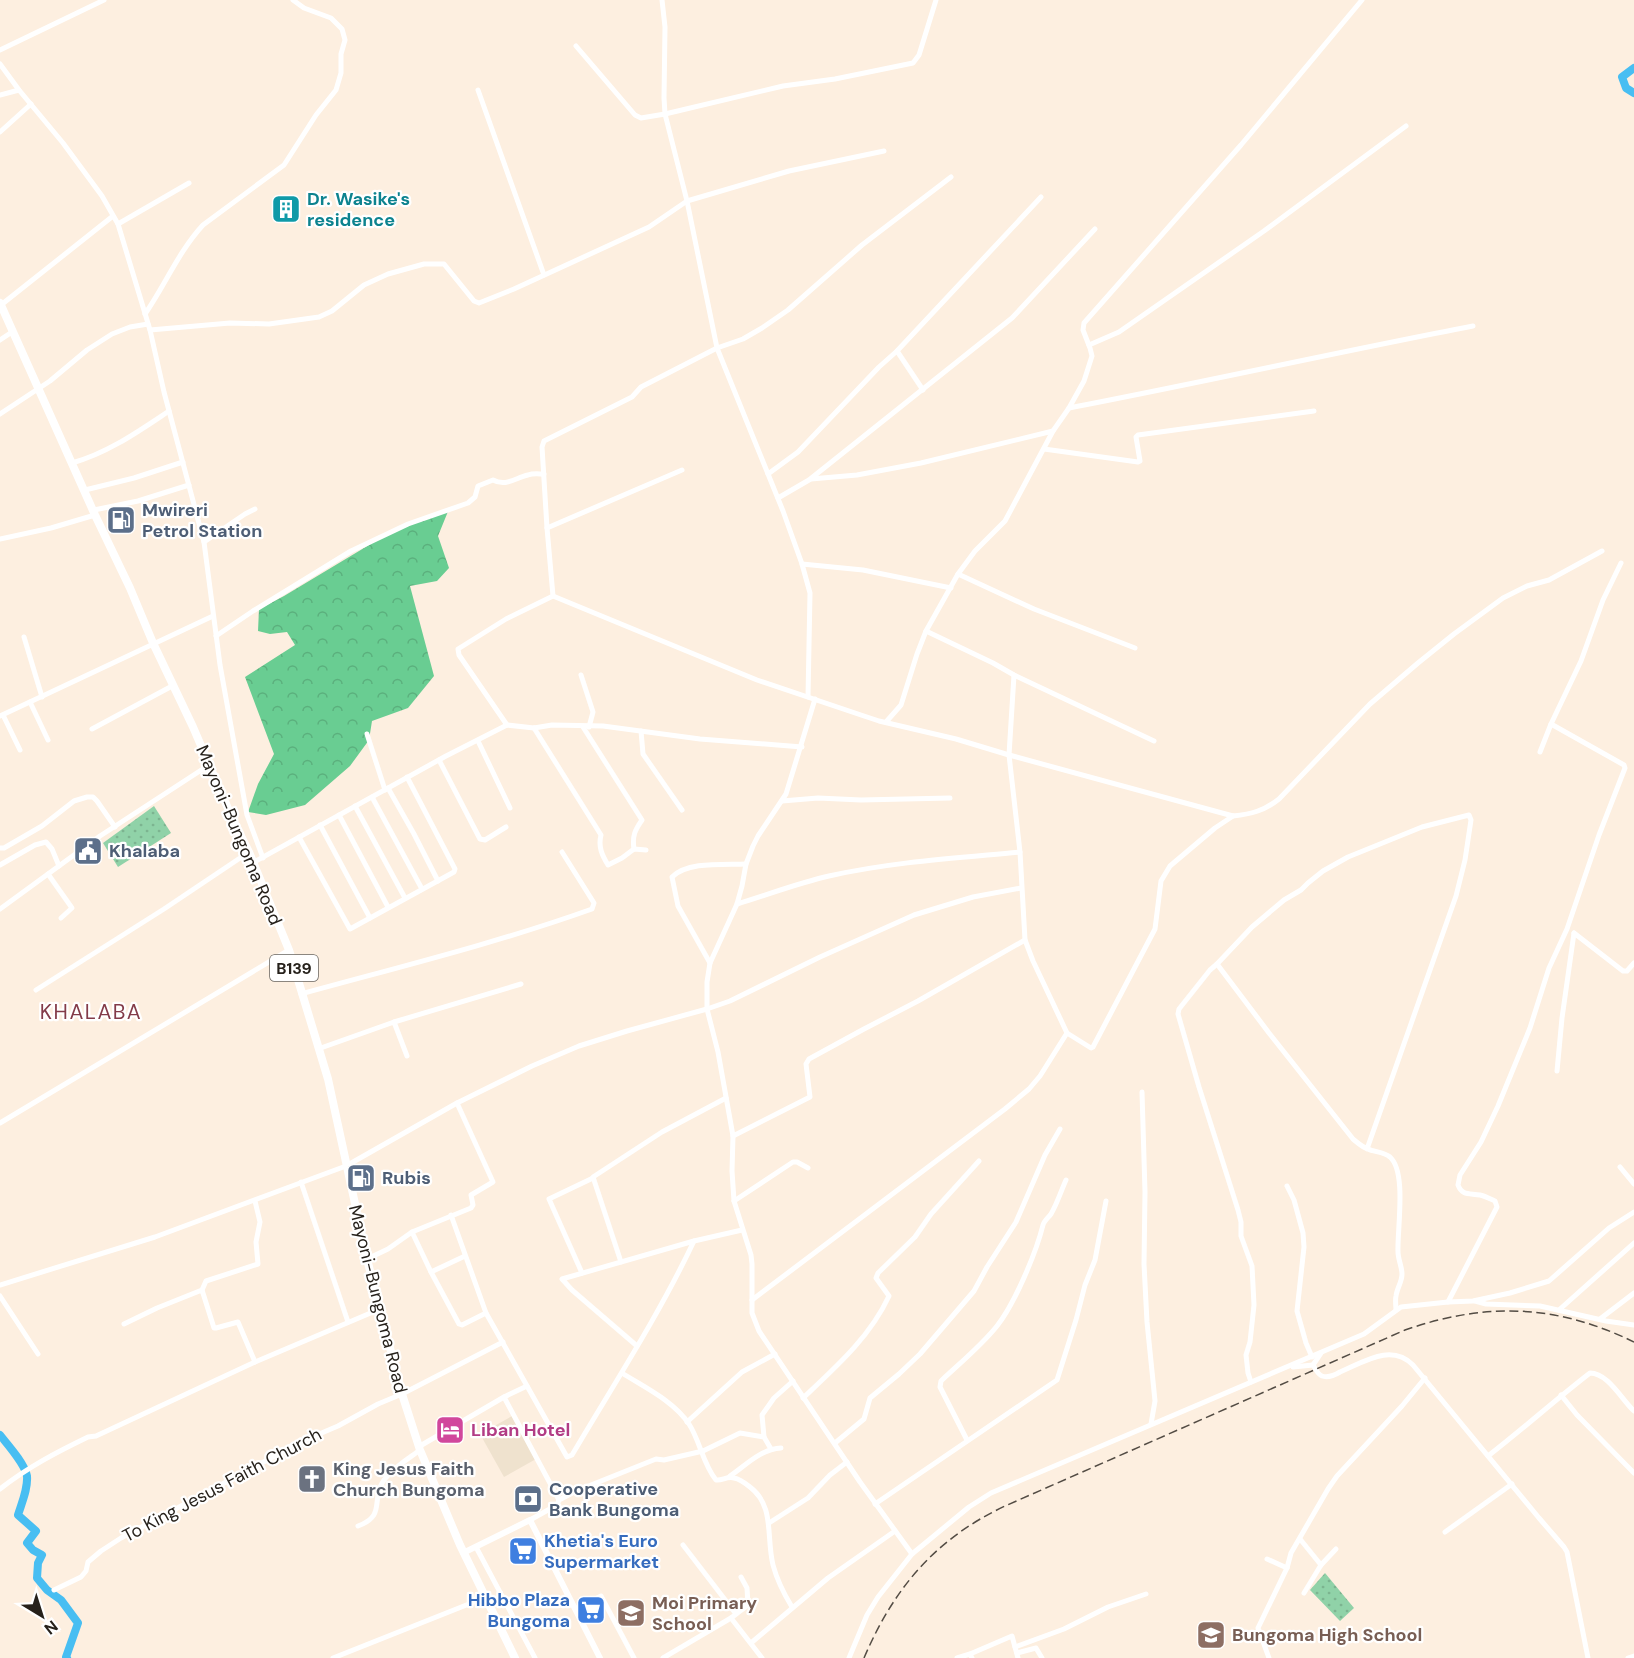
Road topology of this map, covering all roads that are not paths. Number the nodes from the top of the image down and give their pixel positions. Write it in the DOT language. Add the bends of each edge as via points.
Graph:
graph roads {
  1 [pos="104,0"];
  2 [pos="293,0"];
  3 [pos="662,0"];
  4 [pos="936,0"];
  5 [pos="1362,0"];
  6 [pos="576,46"];
  7 [pos="0,50"];
  8 [pos="0,64"];
  9 [pos="19,90"];
  10 [pos="478,90"];
  11 [pos="0,95"];
  12 [pos="31,104"];
  13 [pos="665,114"];
  14 [pos="1406,126"];
  15 [pos="0,132"];
  16 [pos="884,151"];
  17 [pos="951,177"];
  18 [pos="189,183"];
  19 [pos="1041,197"];
  20 [pos="687,201"];
  21 [pos="113,216"];
  22 [pos="118,224"];
  23 [pos="1095,229"];
  24 [pos="544,275"];
  25 [pos="0,304"];
  26 [pos="145,314"];
  27 [pos="1473,326"];
  28 [pos="149,327"];
  29 [pos="12,332"];
  30 [pos="0,340"];
  31 [pos="1089,345"];
  32 [pos="717,348"];
  33 [pos="897,351"];
  34 [pos="38,389"];
  35 [pos="923,390"];
  36 [pos="1069,408"];
  37 [pos="169,411"];
  38 [pos="1314,411"];
  39 [pos="0,414"];
  40 [pos="1053,431"];
  41 [pos="1044,449"];
  42 [pos="183,462"];
  43 [pos="72,463"];
  44 [pos="682,470"];
  45 [pos="544,474"];
  46 [pos="768,474"];
  47 [pos="809,480"];
  48 [pos="189,485"];
  49 [pos="85,490"];
  50 [pos="778,498"];
  51 [pos="255,509"];
  52 [pos="94,513"];
  53 [pos="547,528"];
  54 [pos="0,539"];
  55 [pos="204,542"];
  56 [pos="1602,551"];
  57 [pos="1621,563"];
  58 [pos="802,564"];
  59 [pos="958,574"];
  60 [pos="951,588"];
  61 [pos="554,596"];
  62 [pos="213,616"];
  63 [pos="926,631"];
  64 [pos="216,636"];
  65 [pos="24,637"];
  66 [pos="153,643"];
  67 [pos="1135,648"];
  68 [pos="581,675"];
  69 [pos="1014,675"];
  70 [pos="174,685"];
  71 [pos="42,697"];
  72 [pos="808,697"];
  73 [pos="815,699"];
  74 [pos="30,702"];
  75 [pos="2,715"];
  76 [pos="886,722"];
  77 [pos="1551,724"];
  78 [pos="507,726"];
  79 [pos="586,727"];
  80 [pos="534,728"];
  81 [pos="92,729"];
  82 [pos="641,731"];
  83 [pos="367,734"];
  84 [pos="48,740"];
  85 [pos="478,741"];
  86 [pos="1154,741"];
  87 [pos="802,747"];
  88 [pos="20,750"];
  89 [pos="1540,752"];
  90 [pos="1009,755"];
  91 [pos="439,760"];
  92 [pos="209,765"];
  93 [pos="406,777"];
  94 [pos="386,789"];
  95 [pos="372,797"];
  96 [pos="950,798"];
  97 [pos="782,801"];
  98 [pos="356,806"];
  99 [pos="510,808"];
  100 [pos="682,810"];
  101 [pos="339,815"];
  102 [pos="1233,816"];
  103 [pos="320,825"];
  104 [pos="115,827"];
  105 [pos="506,827"];
  106 [pos="299,837"];
  107 [pos="0,848"];
  108 [pos="634,849"];
  109 [pos="645,850"];
  110 [pos="249,852"];
  111 [pos="562,852"];
  112 [pos="1020,852"];
  113 [pos="263,858"];
  114 [pos="254,862"];
  115 [pos="746,864"];
  116 [pos="0,865"];
  117 [pos="59,866"];
  118 [pos="48,874"];
  119 [pos="438,881"];
  120 [pos="1022,888"];
  121 [pos="422,889"];
  122 [pos="405,898"];
  123 [pos="737,904"];
  124 [pos="388,908"];
  125 [pos="0,909"];
  126 [pos="61,918"];
  127 [pos="370,918"];
  128 [pos="1567,929"];
  129 [pos="1574,933"];
  130 [pos="1025,940"];
  131 [pos="289,950"];
  132 [pos="710,963"];
  133 [pos="1634,963"];
  134 [pos="1217,964"];
  135 [pos="521,984"];
  136 [pos="36,990"];
  137 [pos="301,994"];
  138 [pos="707,1009"];
  139 [pos="394,1022"];
  140 [pos="1067,1033"];
  141 [pos="318,1049"];
  142 [pos="407,1056"];
  143 [pos="1557,1071"];
  144 [pos="1142,1092"];
  145 [pos="726,1098"];
  146 [pos="457,1103"];
  147 [pos="0,1123"];
  148 [pos="1060,1129"];
  149 [pos="733,1136"];
  150 [pos="1367,1149"];
  151 [pos="979,1161"];
  152 [pos="346,1166"];
  153 [pos="1620,1167"];
  154 [pos="808,1168"];
  155 [pos="593,1178"];
  156 [pos="1066,1180"];
  157 [pos="301,1182"];
  158 [pos="1634,1184"];
  159 [pos="1287,1186"];
  160 [pos="255,1201"];
  161 [pos="734,1201"];
  162 [pos="1106,1201"];
  163 [pos="1634,1212"];
  164 [pos="451,1215"];
  165 [pos="742,1230"];
  166 [pos="412,1232"];
  167 [pos="694,1241"];
  168 [pos="1634,1243"];
  169 [pos="465,1256"];
  170 [pos="367,1259"];
  171 [pos="621,1262"];
  172 [pos="431,1272"];
  173 [pos="582,1273"];
  174 [pos="0,1285"];
  175 [pos="202,1290"];
  176 [pos="1634,1293"];
  177 [pos="0,1296"];
  178 [pos="752,1300"];
  179 [pos="1473,1301"];
  180 [pos="1449,1302"];
  181 [pos="380,1309"];
  182 [pos="1396,1310"];
  183 [pos="1559,1310"];
  184 [pos="486,1313"];
  185 [pos="1600,1319"];
  186 [pos="348,1322"];
  187 [pos="124,1324"];
  188 [pos="1634,1325"];
  189 [pos="503,1342"];
  190 [pos="637,1346"];
  191 [pos="1321,1353"];
  192 [pos="38,1354"];
  193 [pos="774,1354"];
  194 [pos="1312,1357"];
  195 [pos="255,1362"];
  196 [pos="1313,1365"];
  197 [pos="1289,1367"];
  198 [pos="622,1372"];
  199 [pos="1425,1378"];
  200 [pos="793,1381"];
  201 [pos="1251,1382"];
  202 [pos="527,1386"];
  203 [pos="402,1394"];
  204 [pos="1561,1395"];
  205 [pos="504,1397"];
  206 [pos="804,1398"];
  207 [pos="1634,1411"];
  208 [pos="687,1422"];
  209 [pos="1151,1424"];
  210 [pos="764,1437"];
  211 [pos="967,1440"];
  212 [pos="835,1443"];
  213 [pos="420,1448"];
  214 [pos="781,1448"];
  215 [pos="771,1449"];
  216 [pos="702,1451"];
  217 [pos="1488,1456"];
  218 [pos="847,1462"];
  219 [pos="1634,1473"];
  220 [pos="728,1477"];
  221 [pos="1512,1484"];
  222 [pos="0,1488"];
  223 [pos="559,1500"];
  224 [pos="875,1504"];
  225 [pos="530,1520"];
  226 [pos="769,1523"];
  227 [pos="358,1526"];
  228 [pos="895,1531"];
  229 [pos="1445,1532"];
  230 [pos="1300,1539"];
  231 [pos="683,1545"];
  232 [pos="476,1547"];
  233 [pos="1336,1549"];
  234 [pos="464,1553"];
  235 [pos="912,1554"];
  236 [pos="1268,1559"];
  237 [pos="1321,1564"];
  238 [pos="1287,1568"];
  239 [pos="741,1577"];
  240 [pos="54,1590"];
  241 [pos="1304,1593"];
  242 [pos="1146,1594"];
  243 [pos="484,1598"];
  244 [pos="792,1607"];
  245 [pos="575,1609"];
  246 [pos="733,1616"];
  247 [pos="751,1643"];
  248 [pos="1015,1647"];
  249 [pos="971,1656"];
  250 [pos="1017,1656"];
  251 [pos="1634,1656"];
  252 [pos="333,1658"];
  253 [pos="515,1658"];
  254 [pos="535,1658"];
  255 [pos="600,1658"];
  256 [pos="633,1658"];
  257 [pos="663,1658"];
  258 [pos="762,1658"];
  259 [pos="849,1658"];
  260 [pos="957,1658"];
  261 [pos="1041,1658"];
  262 [pos="1269,1658"];
  263 [pos="1588,1658"];
  264 [pos="1629,1658"];
  1 -- 7 [label="street"];
  2 -- 26 [label="street" via="332,18 342,29 345,40 336,90 284,165 195,233"];
  3 -- 13 [label="street"];
  4 -- 13 [label="street" via="919,55 912,63 783,86"];
  5 -- 31 [label="street" via="1084,323"];
  6 -- 13 [label="street" via="638,118"];
  8 -- 9 [label="street"];
  9 -- 11 [label="street"];
  9 -- 12 [label="street"];
  10 -- 24 [label="street"];
  12 -- 15 [label="street"];
  12 -- 21 [label="street"];
  13 -- 20 [label="street"];
  14 -- 31 [label="street" via="1119,332"];
  16 -- 20 [label="street" via="789,171"];
  17 -- 32 [label="street" via="862,245 788,310 743,339"];
  18 -- 22 [label="street"];
  19 -- 33 [label="street"];
  20 -- 24 [label="street" via="649,227"];
  20 -- 32 [label="street"];
  21 -- 22 [label="street"];
  21 -- 25 [label="street"];
  22 -- 26 [label="street"];
  23 -- 35 [label="street" via="1012,318"];
  24 -- 28 [label="street" via="476,303 444,264 424,264 364,285 319,317 269,324"];
  25 -- 29 [label="main road, Mayoni-Bungoma Road / B139"];
  26 -- 28 [label="street"];
  27 -- 36 [label="street"];
  28 -- 34 [label="street" via="130,327 112,334"];
  28 -- 37 [label="street"];
  29 -- 30 [label="street"];
  29 -- 34 [label="main road, Mayoni-Bungoma Road / B139"];
  31 -- 36 [label="street" via="1090,366"];
  32 -- 45 [label="street" via="544,441"];
  32 -- 46 [label="street"];
  33 -- 35 [label="street"];
  33 -- 46 [label="street" via="798,452"];
  34 -- 39 [label="street"];
  34 -- 43 [label="main road, Mayoni-Bungoma Road / B139"];
  35 -- 47 [label="street"];
  36 -- 40 [label="street"];
  37 -- 42 [label="street"];
  37 -- 43 [label="street" via="129,438"];
  38 -- 41 [label="street" via="1137,436 1138,462"];
  40 -- 41 [label="street"];
  40 -- 47 [label="street" via="921,463"];
  41 -- 59 [label="street" via="1005,521"];
  42 -- 48 [label="street"];
  42 -- 49 [label="street"];
  43 -- 49 [label="main road, Mayoni-Bungoma Road / B139"];
  44 -- 53 [label="street"];
  45 -- 53 [label="street"];
  45 -- 64 [label="street" via="482,484 468,503 408,524 351,551"];
  46 -- 50 [label="street"];
  47 -- 50 [label="street"];
  48 -- 52 [label="street"];
  48 -- 55 [label="street"];
  49 -- 52 [label="main road, Mayoni-Bungoma Road / B139"];
  50 -- 58 [label="street"];
  51 -- 55 [label="street"];
  52 -- 54 [label="street"];
  52 -- 66 [label="main road, Mayoni-Bungoma Road / B139"];
  53 -- 61 [label="street"];
  55 -- 62 [label="street"];
  56 -- 102 [label="street" via="1549,580 1527,585 1486,610 1370,704 1279,799 1255,813"];
  57 -- 77 [label="street"];
  58 -- 60 [label="street" via="863,570"];
  58 -- 72 [label="street" via="811,603"];
  59 -- 60 [label="street"];
  59 -- 67 [label="street"];
  60 -- 63 [label="street"];
  61 -- 72 [label="street"];
  61 -- 78 [label="street" via="506,619 458,649"];
  62 -- 64 [label="street"];
  62 -- 66 [label="street"];
  63 -- 69 [label="street"];
  63 -- 76 [label="street" via="901,705"];
  64 -- 113 [label="street" via="247,815"];
  65 -- 71 [label="street"];
  66 -- 70 [label="main road, Mayoni-Bungoma Road / B139"];
  66 -- 71 [label="street"];
  68 -- 79 [label="street" via="593,712"];
  69 -- 86 [label="street"];
  69 -- 90 [label="street"];
  70 -- 81 [label="street"];
  70 -- 92 [label="main road, Mayoni-Bungoma Road / B139"];
  71 -- 74 [label="street"];
  72 -- 73 [label="street"];
  73 -- 76 [label="street"];
  73 -- 87 [label="street"];
  74 -- 75 [label="street"];
  74 -- 84 [label="street"];
  75 -- 88 [label="street"];
  76 -- 90 [label="street"];
  77 -- 89 [label="street"];
  77 -- 128 [label="street" via="1625,768"];
  78 -- 80 [label="street"];
  78 -- 85 [label="street"];
  79 -- 80 [label="street"];
  79 -- 82 [label="street"];
  79 -- 108 [label="street" via="642,820 634,831"];
  80 -- 108 [label="street" via="601,835 599,843 608,865"];
  82 -- 87 [label="street"];
  82 -- 100 [label="street" via="643,754"];
  83 -- 94 [label="street"];
  85 -- 91 [label="street"];
  85 -- 99 [label="street"];
  87 -- 97 [label="street"];
  90 -- 102 [label="street"];
  90 -- 112 [label="street"];
  91 -- 93 [label="street"];
  91 -- 105 [label="street" via="482,840"];
  92 -- 104 [label="street"];
  92 -- 110 [label="main road, Mayoni-Bungoma Road / B139"];
  93 -- 94 [label="street"];
  93 -- 119 [label="street" via="455,869"];
  94 -- 95 [label="street"];
  94 -- 119 [label="street"];
  95 -- 98 [label="street"];
  95 -- 121 [label="street"];
  96 -- 97 [label="street"];
  97 -- 115 [label="street" via="758,836"];
  98 -- 101 [label="street"];
  98 -- 122 [label="street"];
  101 -- 103 [label="street"];
  101 -- 124 [label="street"];
  102 -- 140 [label="street" via="1166,872 1159,888 1155,929 1093,1047"];
  103 -- 106 [label="street"];
  103 -- 127 [label="street"];
  104 -- 107 [label="street" via="98,801 87,797 69,804 42,826"];
  104 -- 117 [label="street"];
  106 -- 113 [label="street"];
  106 -- 127 [label="street" via="349,928"];
  108 -- 109 [label="street"];
  110 -- 114 [label="main road, Mayoni-Bungoma Road / B139"];
  110 -- 136 [label="street"];
  111 -- 137 [label="street" via="594,903 592,909 419,963"];
  112 -- 120 [label="street"];
  112 -- 123 [label="street" via="847,872"];
  113 -- 114 [label="street"];
  114 -- 131 [label="main road, Mayoni-Bungoma Road / B139"];
  115 -- 123 [label="street"];
  115 -- 132 [label="street" via="689,867 672,877 678,906"];
  116 -- 117 [label="street" via="46,842"];
  117 -- 118 [label="street"];
  118 -- 125 [label="street"];
  118 -- 126 [label="street" via="72,908"];
  119 -- 121 [label="street"];
  120 -- 130 [label="street"];
  120 -- 138 [label="street" via="973,897 914,915"];
  121 -- 122 [label="street"];
  122 -- 124 [label="street"];
  123 -- 132 [label="street"];
  124 -- 127 [label="street"];
  128 -- 129 [label="street"];
  128 -- 180 [label="street" via="1498,1106 1460,1175 1461,1191 1482,1195 1495,1201 1497,1207"];
  129 -- 133 [label="street" via="1623,971"];
  129 -- 143 [label="street"];
  130 -- 140 [label="street"];
  130 -- 149 [label="street" via="809,1059 806,1064 810,1097"];
  131 -- 137 [label="main road, Mayoni-Bungoma Road / B139"];
  131 -- 147 [label="street"];
  132 -- 138 [label="street"];
  134 -- 150 [label="street" via="1353,1139"];
  134 -- 150 [label="street" via="1252,927 1323,871 1422,827 1471,817 1456,896"];
  134 -- 201 [label="street" via="1178,1012 1252,1266 1254,1305 1246,1355"];
  135 -- 139 [label="street"];
  137 -- 141 [label="main road, Mayoni-Bungoma Road / B139"];
  138 -- 145 [label="street"];
  138 -- 146 [label="street" via="579,1046"];
  139 -- 141 [label="street"];
  139 -- 142 [label="street"];
  140 -- 178 [label="street" via="1029,1089"];
  141 -- 152 [label="main road, Mayoni-Bungoma Road / B139"];
  144 -- 209 [label="street" via="1144,1264 1155,1401"];
  145 -- 149 [label="street"];
  145 -- 155 [label="street" via="662,1132"];
  146 -- 152 [label="street"];
  146 -- 164 [label="street" via="493,1182 471,1195 472,1207"];
  148 -- 212 [label="street" via="1016,1222 974,1291 920,1354 870,1398 864,1419"];
  149 -- 161 [label="street"];
  150 -- 182 [label="street" via="1389,1157 1398,1178 1397,1248 1402,1278"];
  151 -- 206 [label="street" via="915,1237 878,1273 876,1278 889,1296 876,1320"];
  152 -- 157 [label="street"];
  152 -- 170 [label="main road, Mayoni-Bungoma Road / B139"];
  153 -- 158 [label="street"];
  154 -- 161 [label="street" via="793,1161"];
  155 -- 171 [label="street"];
  155 -- 173 [label="street" via="549,1198"];
  156 -- 211 [label="street" via="1004,1316 941,1381 940,1387"];
  157 -- 160 [label="street"];
  157 -- 186 [label="street"];
  159 -- 194 [label="street" via="1302,1233 1298,1311"];
  160 -- 174 [label="street"];
  160 -- 175 [label="street" via="260,1222 256,1242 258,1264 206,1281"];
  161 -- 165 [label="street"];
  162 -- 211 [label="street" via="1095,1260 1057,1380"];
  163 -- 179 [label="street" via="1609,1228 1549,1281"];
  164 -- 166 [label="street"];
  164 -- 169 [label="street"];
  165 -- 167 [label="street"];
  165 -- 178 [label="street" via="751,1255"];
  166 -- 170 [label="street"];
  166 -- 172 [label="street"];
  167 -- 171 [label="street"];
  167 -- 190 [label="street"];
  168 -- 183 [label="street"];
  169 -- 172 [label="street"];
  169 -- 184 [label="street"];
  170 -- 181 [label="main road, Mayoni-Bungoma Road / B139"];
  171 -- 173 [label="street"];
  172 -- 184 [label="street" via="460,1324"];
  173 -- 190 [label="street" via="562,1280"];
  175 -- 187 [label="street"];
  175 -- 195 [label="street" via="214,1328 238,1322"];
  176 -- 185 [label="street"];
  177 -- 192 [label="street"];
  178 -- 193 [label="street" via="759,1331"];
  179 -- 180 [label="street"];
  179 -- 183 [label="street"];
  180 -- 182 [label="street"];
  181 -- 186 [label="street"];
  181 -- 203 [label="main road, Mayoni-Bungoma Road / B139"];
  182 -- 191 [label="street" via="1364,1334"];
  183 -- 185 [label="street"];
  184 -- 189 [label="street"];
  185 -- 188 [label="street"];
  186 -- 195 [label="street"];
  189 -- 202 [label="street"];
  189 -- 203 [label="street, To King Jesus Faith Church"];
  190 -- 198 [label="street"];
  191 -- 194 [label="street"];
  191 -- 196 [label="street"];
  193 -- 200 [label="street"];
  193 -- 208 [label="street" via="742,1372"];
  194 -- 197 [label="street"];
  195 -- 222 [label="street" via="88,1437 40,1461"];
  196 -- 197 [label="street"];
  196 -- 199 [label="street" via="1321,1375 1333,1376 1387,1354 1406,1357"];
  197 -- 201 [label="street"];
  198 -- 202 [label="street" via="568,1457"];
  198 -- 208 [label="street"];
  199 -- 217 [label="street"];
  199 -- 230 [label="street" via="1337,1476"];
  200 -- 206 [label="street"];
  200 -- 210 [label="street" via="762,1415"];
  201 -- 209 [label="street"];
  202 -- 205 [label="street"];
  203 -- 213 [label="main road, Mayoni-Bungoma Road / B139"];
  203 -- 240 [label="street, To King Jesus Faith Church" via="286,1448 121,1538 88,1562 81,1577"];
  204 -- 207 [label="street" via="1594,1373 1617,1390"];
  204 -- 217 [label="street"];
  204 -- 219 [label="street"];
  205 -- 213 [label="street"];
  205 -- 223 [label="street"];
  206 -- 212 [label="street"];
  208 -- 216 [label="street"];
  209 -- 235 [label="street" via="991,1493"];
  210 -- 215 [label="street"];
  210 -- 216 [label="street" via="740,1433"];
  211 -- 224 [label="street"];
  212 -- 218 [label="street"];
  213 -- 227 [label="street" via="383,1480 375,1514"];
  213 -- 234 [label="main road, Mayoni-Bungoma Road / B139"];
  214 -- 215 [label="street"];
  215 -- 220 [label="street"];
  216 -- 220 [label="street" via="716,1480"];
  216 -- 223 [label="street" via="656,1459"];
  217 -- 221 [label="street"];
  218 -- 224 [label="street"];
  218 -- 226 [label="street" via="808,1498"];
  220 -- 226 [label="street" via="743,1481 760,1495"];
  221 -- 229 [label="street"];
  221 -- 263 [label="street" via="1567,1552"];
  223 -- 225 [label="street"];
  224 -- 228 [label="street"];
  225 -- 232 [label="street"];
  225 -- 245 [label="street"];
  226 -- 244 [label="street" via="772,1563"];
  228 -- 235 [label="street"];
  228 -- 244 [label="street"];
  230 -- 237 [label="street"];
  230 -- 238 [label="street"];
  231 -- 246 [label="street"];
  232 -- 234 [label="street"];
  232 -- 254 [label="street"];
  233 -- 237 [label="street"];
  234 -- 243 [label="main road, Mayoni-Bungoma Road / B139"];
  235 -- 259 [label="street" via="867,1615"];
  236 -- 238 [label="street"];
  237 -- 241 [label="street"];
  238 -- 262 [label="street" via="1258,1628"];
  239 -- 246 [label="street" via="749,1602"];
  242 -- 248 [label="street"];
  243 -- 252 [label="street"];
  243 -- 253 [label="main road, Mayoni-Bungoma Road / B139"];
  244 -- 247 [label="street"];
  245 -- 255 [label="street"];
  245 -- 256 [label="street" via="601,1596"];
  246 -- 247 [label="street"];
  246 -- 257 [label="street"];
  247 -- 258 [label="street"];
  248 -- 249 [label="street" via="1012,1636"];
  248 -- 250 [label="street"];
  249 -- 260 [label="street"];
  250 -- 261 [label="street" via="1036,1647"];
  251 -- 264 [label="street"];
}
